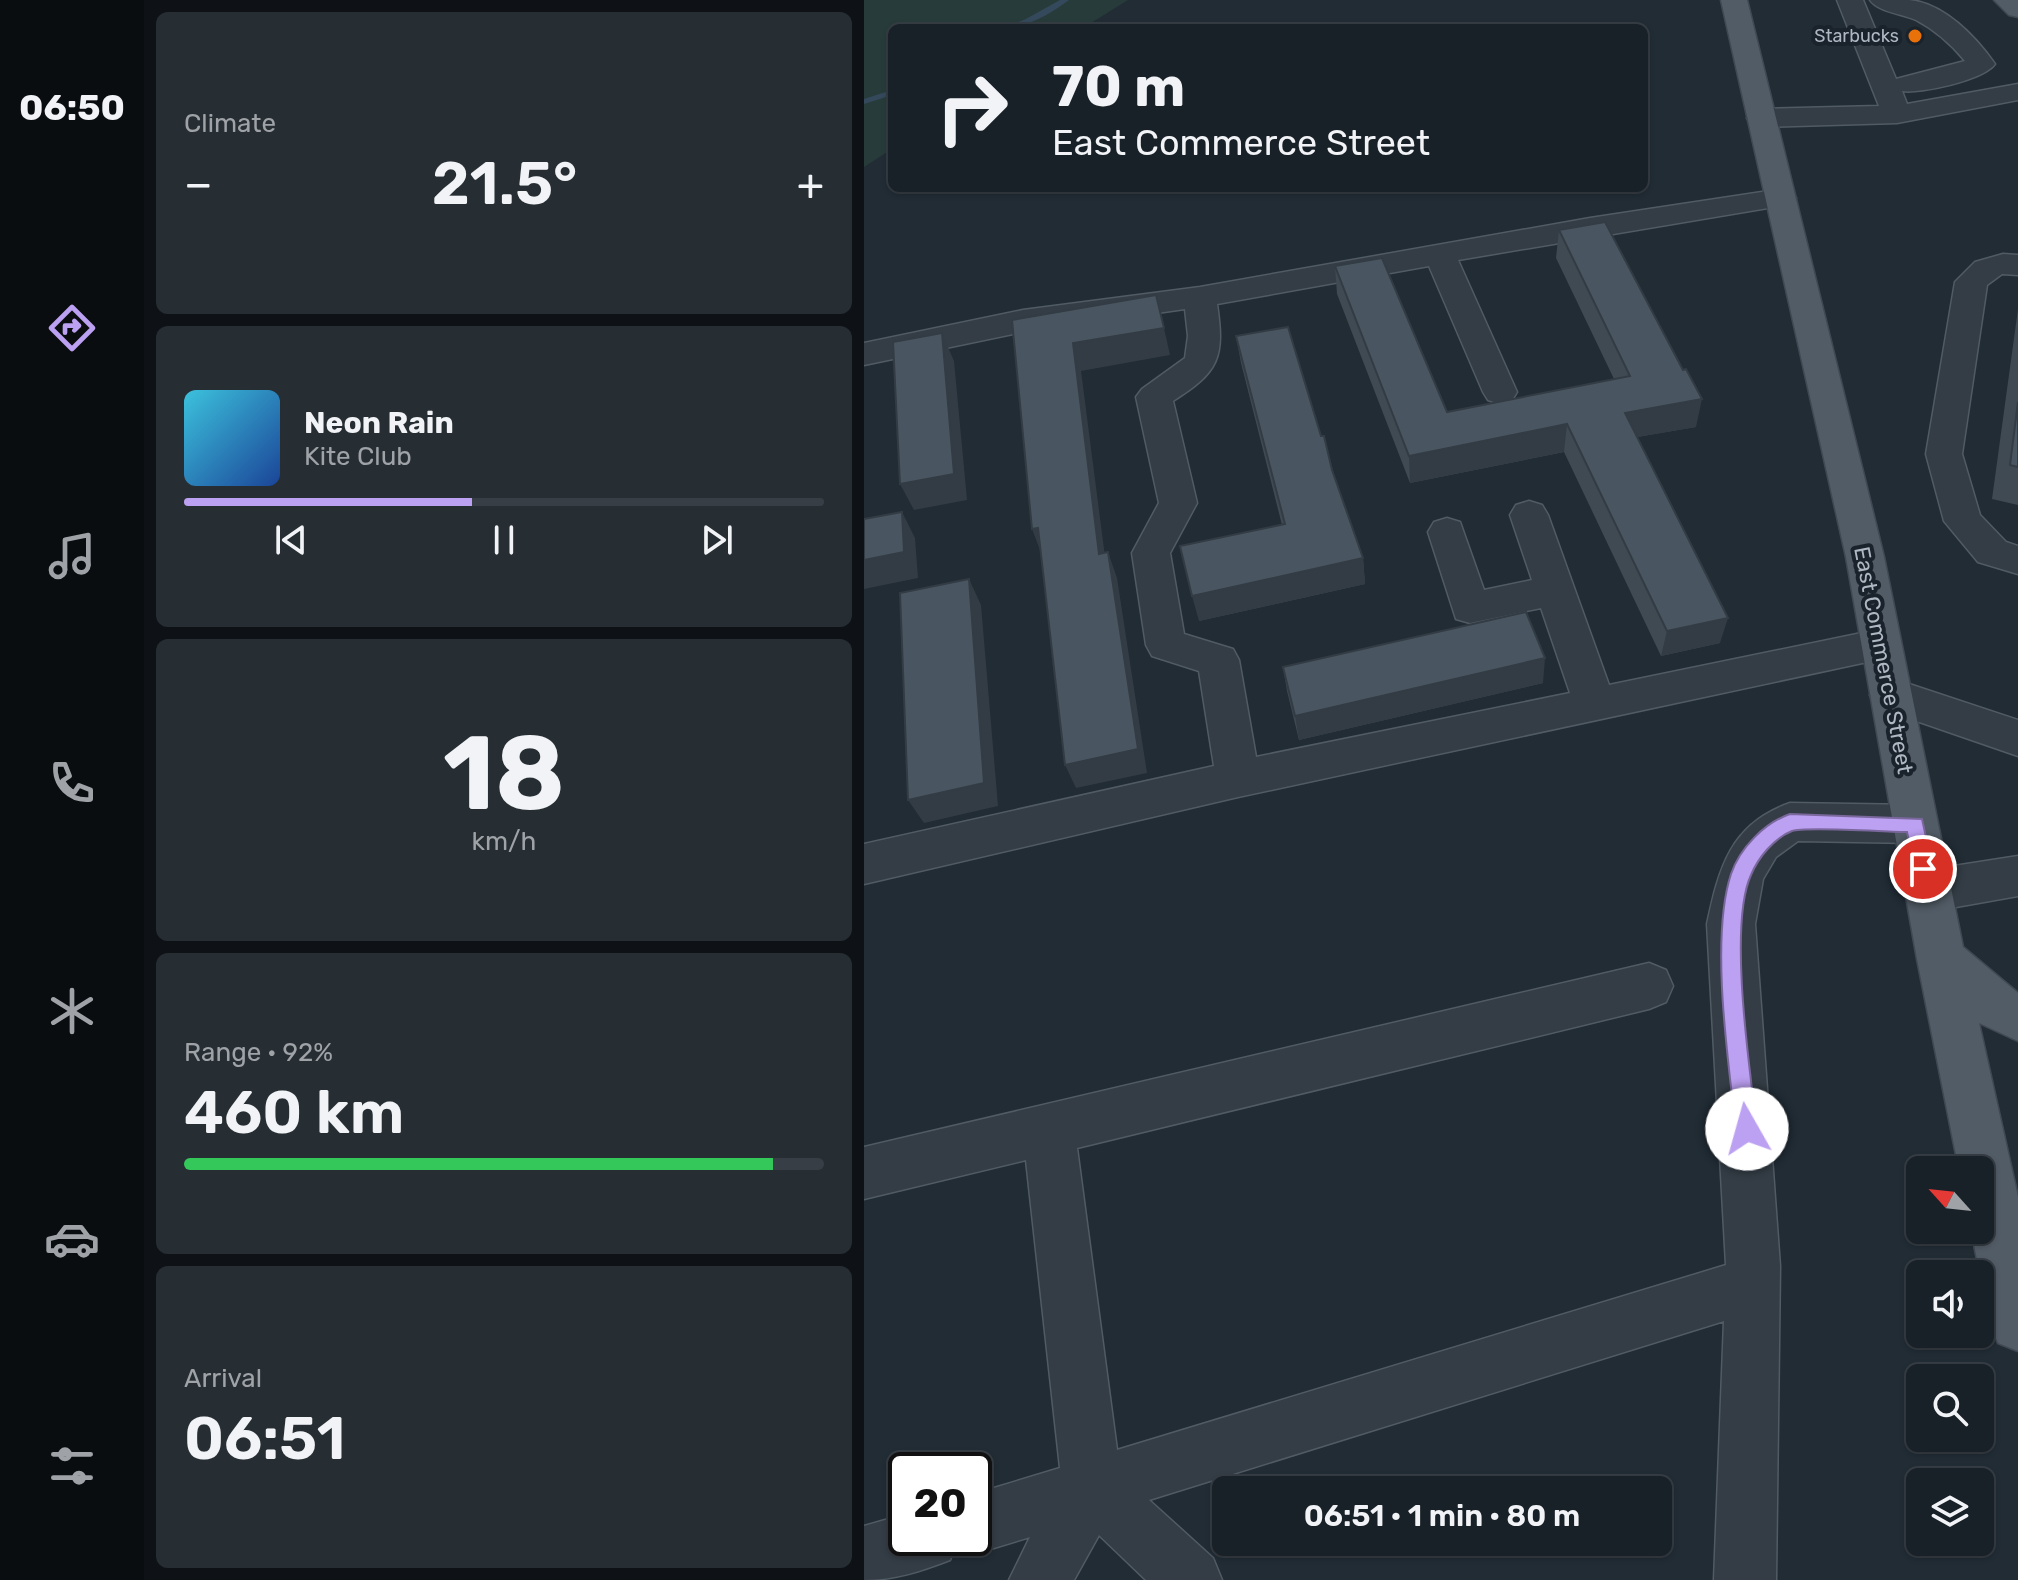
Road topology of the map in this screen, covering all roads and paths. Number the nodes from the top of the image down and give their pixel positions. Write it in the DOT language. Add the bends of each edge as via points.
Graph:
graph roads {
  1 [pos="1734,0"];
  2 [pos="1850,0"];
  3 [pos="1883,0"];
  4 [pos="2007,0"];
  5 [pos="2018,9"];
  6 [pos="2018,92"];
  7 [pos="1892,101"];
  8 [pos="1761,118"];
  9 [pos="1781,198"];
  10 [pos="1439,253"];
  11 [pos="2018,265"];
  12 [pos="1200,297"];
  13 [pos="864,354"];
  14 [pos="1500,392"];
  15 [pos="1529,515"];
  16 [pos="1447,532"];
  17 [pos="2018,560"];
  18 [pos="1557,590"];
  19 [pos="1881,645"];
  20 [pos="1891,695"];
  21 [pos="1594,702"];
  22 [pos="2018,738"];
  23 [pos="1238,779"];
  24 [pos="1915,824"];
  25 [pos="864,864"];
  26 [pos="2018,876"];
  27 [pos="1928,891"];
  28 [pos="1941,959"];
  29 [pos="1649,986"];
  30 [pos="2018,1018"];
  31 [pos="1049,1130"];
  32 [pos="864,1173"];
  33 [pos="1752,1285"];
  34 [pos="2018,1323"];
  35 [pos="1092,1488"];
  36 [pos="992,1519"];
  37 [pos="888,1550"];
  38 [pos="864,1557"];
  39 [pos="1040,1580"];
  40 [pos="1191,1580"];
  41 [pos="1745,1580"];
  1 -- 8 [label="main road, East Commerce Street"];
  2 -- 7 [label="lane"];
  3 -- 7 [label="lane" via="1937,19 1981,64"];
  4 -- 5 [label="main road"];
  6 -- 7 [label="lane"];
  7 -- 8 [label="lane"];
  8 -- 9 [label="main road, East Commerce Street"];
  9 -- 10 [label="lane"];
  9 -- 19 [label="main road, East Commerce Street"];
  10 -- 12 [label="lane"];
  10 -- 14 [label="lane"];
  11 -- 17 [label="lane" via="1985,267 1971,282 1944,454 1963,521 1992,552"];
  12 -- 13 [label="lane" via="1023,321"];
  12 -- 23 [label="lane" via="1207,352 1195,372 1154,397 1178,503 1151,553 1166,645 1218,660"];
  15 -- 18 [label="lane"];
  16 -- 18 [label="lane" via="1470,608"];
  18 -- 21 [label="lane"];
  19 -- 20 [label="main road, East Commerce Street"];
  19 -- 21 [label="lane"];
  20 -- 22 [label="lane"];
  20 -- 24 [label="main road, East Commerce Street"];
  21 -- 23 [label="lane"];
  23 -- 25 [label="lane"];
  24 -- 27 [label="main road, East Commerce Street"];
  24 -- 33 [label="lane" via="1790,822 1760,843 1741,874 1731,924 1747,1129"];
  26 -- 27 [label="lane"];
  27 -- 28 [label="main road, East Commerce Street"];
  28 -- 30 [label="main road" via="1993,1005"];
  28 -- 34 [label="main road, East Commerce Street"];
  29 -- 31 [label="lane"];
  31 -- 32 [label="lane"];
  31 -- 35 [label="lane"];
  33 -- 35 [label="lane"];
  33 -- 41 [label="lane"];
  35 -- 36 [label="lane"];
  35 -- 39 [label="lane"];
  35 -- 40 [label="lane"];
  37 -- 38 [label="lane"];
}
